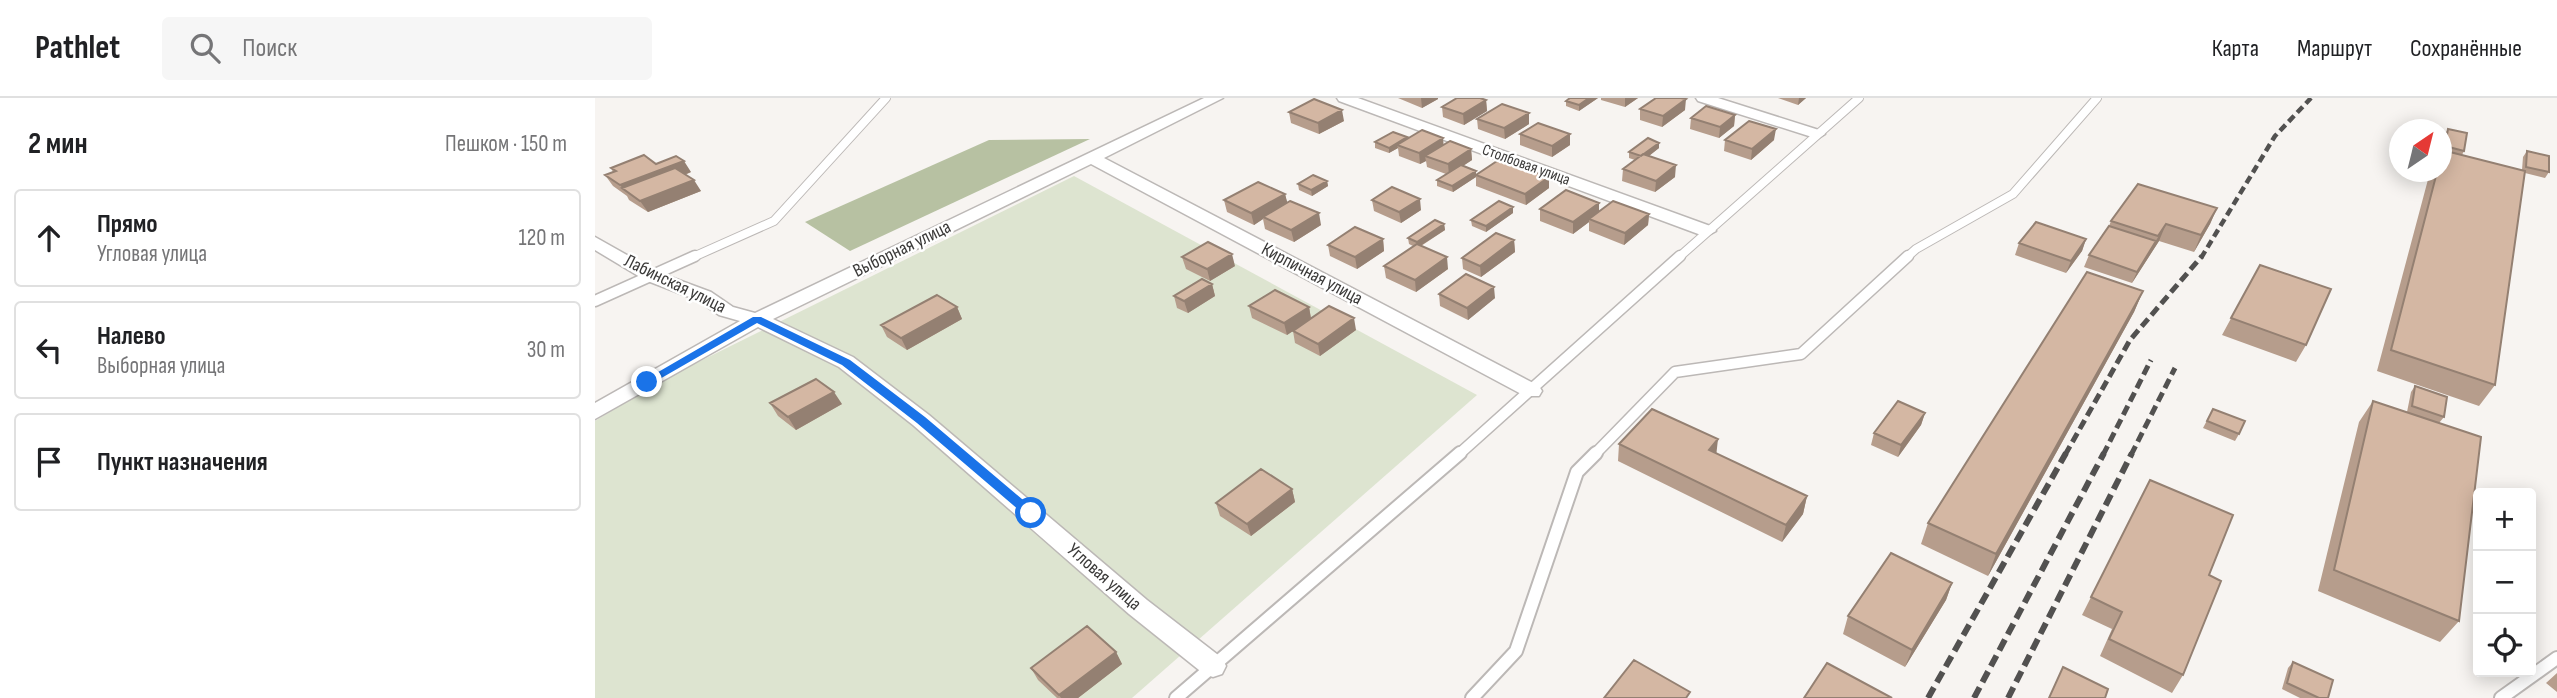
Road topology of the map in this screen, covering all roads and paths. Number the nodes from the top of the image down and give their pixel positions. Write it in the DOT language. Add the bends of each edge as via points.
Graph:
graph roads {
  1 [pos="886,98"];
  2 [pos="1216,98"];
  3 [pos="1344,98"];
  4 [pos="1703,98"];
  5 [pos="1860,98"];
  6 [pos="2097,98"];
  7 [pos="1817,134"];
  8 [pos="1092,158"];
  9 [pos="1707,231"];
  10 [pos="595,242"];
  11 [pos="651,276"];
  12 [pos="595,301"];
  13 [pos="757,319"];
  14 [pos="1532,391"];
  15 [pos="595,412"];
  16 [pos="2557,658"];
  17 [pos="1213,666"];
  18 [pos="1176,698"];
  19 [pos="1472,698"];
  20 [pos="2501,698"];
  1 -- 11 [label="lane" via="774,221"];
  2 -- 8 [label="street, Выборная улица"];
  3 -- 9 [label="street, Столбовая улица"];
  4 -- 7 [label="street"];
  5 -- 7 [label="lane"];
  6 -- 19 [label="lane" via="2013,194 1916,248 1801,354 1675,372 1577,472 1516,651"];
  7 -- 9 [label="lane"];
  8 -- 13 [label="street, Выборная улица"];
  8 -- 14 [label="street, Кирпичная улица"];
  9 -- 14 [label="lane"];
  10 -- 11 [label="street, Лабинская улица"];
  11 -- 12 [label="lane"];
  11 -- 13 [label="street, Лабинская улица" via="704,296 726,311"];
  13 -- 15 [label="street, Выборная улица"];
  13 -- 17 [label="street, Угловая улица" via="857,370"];
  14 -- 17 [label="lane"];
  16 -- 20 [label="lane"];
  17 -- 18 [label="lane"];
}
